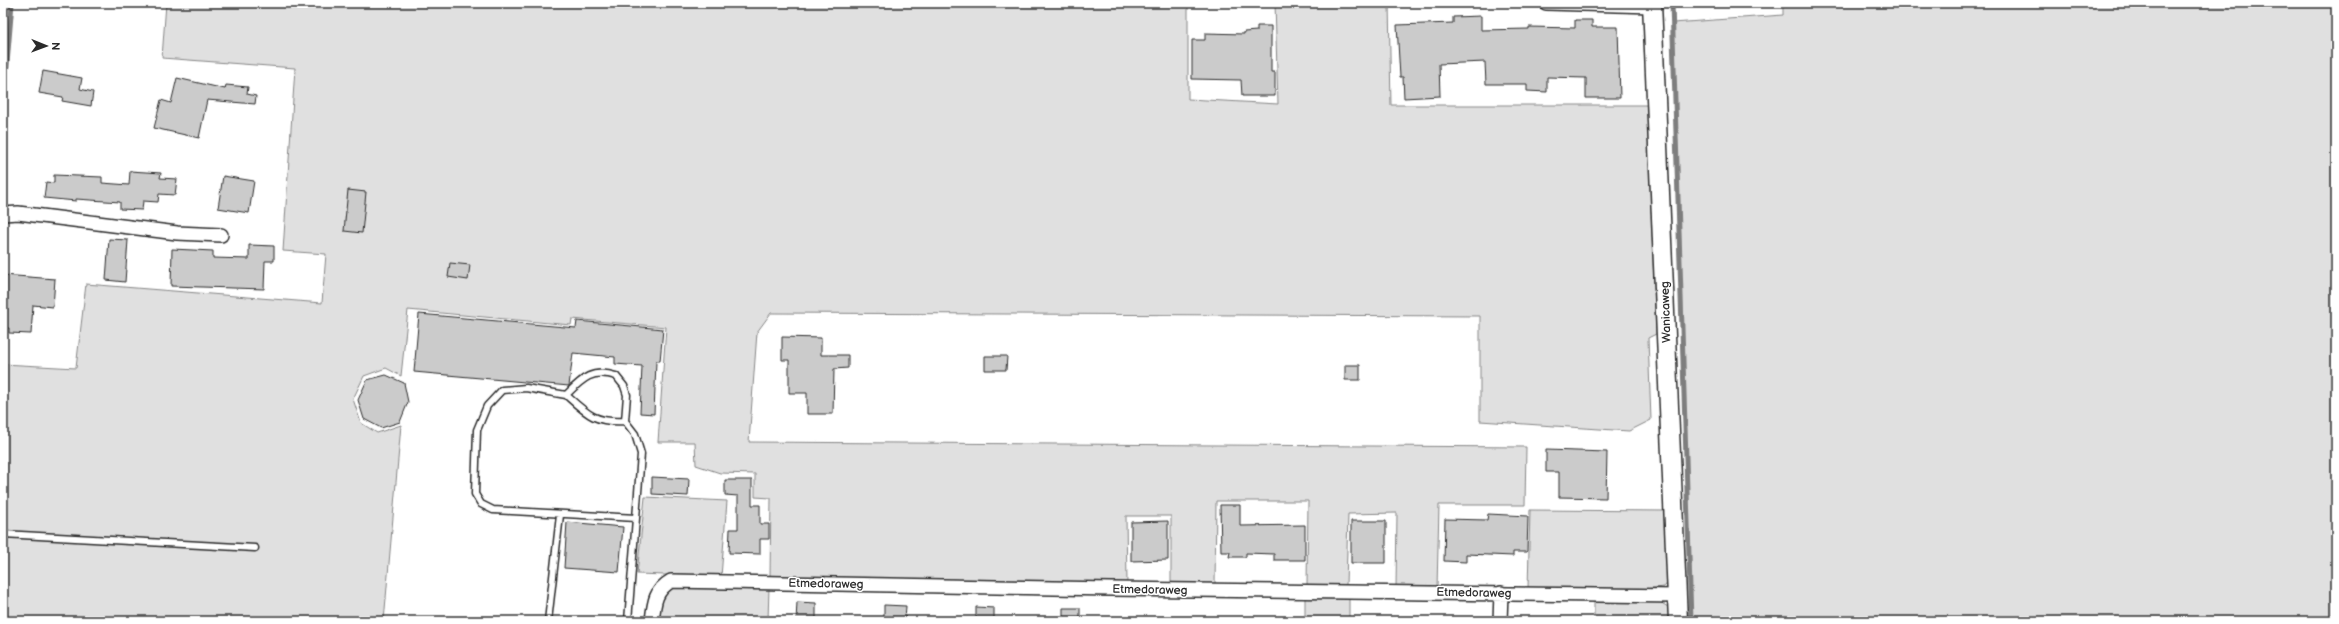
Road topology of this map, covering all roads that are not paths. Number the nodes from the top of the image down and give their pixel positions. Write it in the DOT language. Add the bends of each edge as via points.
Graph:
graph roads {
  1 [pos="1546,3"];
  2 [pos="1652,5"];
  3 [pos="3,214"];
  4 [pos="222,235"];
  5 [pos="566,395"];
  6 [pos="625,421"];
  7 [pos="560,515"];
  8 [pos="636,518"];
  9 [pos="3,534"];
  10 [pos="255,548"];
  11 [pos="1501,593"];
  12 [pos="1677,596"];
  13 [pos="548,621"];
  14 [pos="628,621"];
  15 [pos="652,621"];
  16 [pos="1500,621"];
  17 [pos="1678,621"];
  1 -- 2 [label="street"];
  2 -- 12 [label="street, Wanicaweg"];
  3 -- 4 [label="street" via="18,213 177,234"];
  5 -- 6 [label="lane" via="596,419 610,422"];
  5 -- 6 [label="lane" via="580,381 598,372 616,376 627,395"];
  5 -- 7 [label="lane" via="526,388 502,390 486,406 477,430 474,476 475,494 481,504 493,510"];
  6 -- 8 [label="lane" via="635,434 641,454"];
  7 -- 8 [label="lane"];
  7 -- 13 [label="lane"];
  8 -- 14 [label="lane"];
  9 -- 10 [label="lane"];
  11 -- 12 [label="street, Etmedoraweg"];
  11 -- 15 [label="street, Etmedoraweg" via="1103,589 671,580 661,587 654,601"];
  11 -- 16 [label="street"];
  12 -- 17 [label="street, Wanicaweg"];
}
